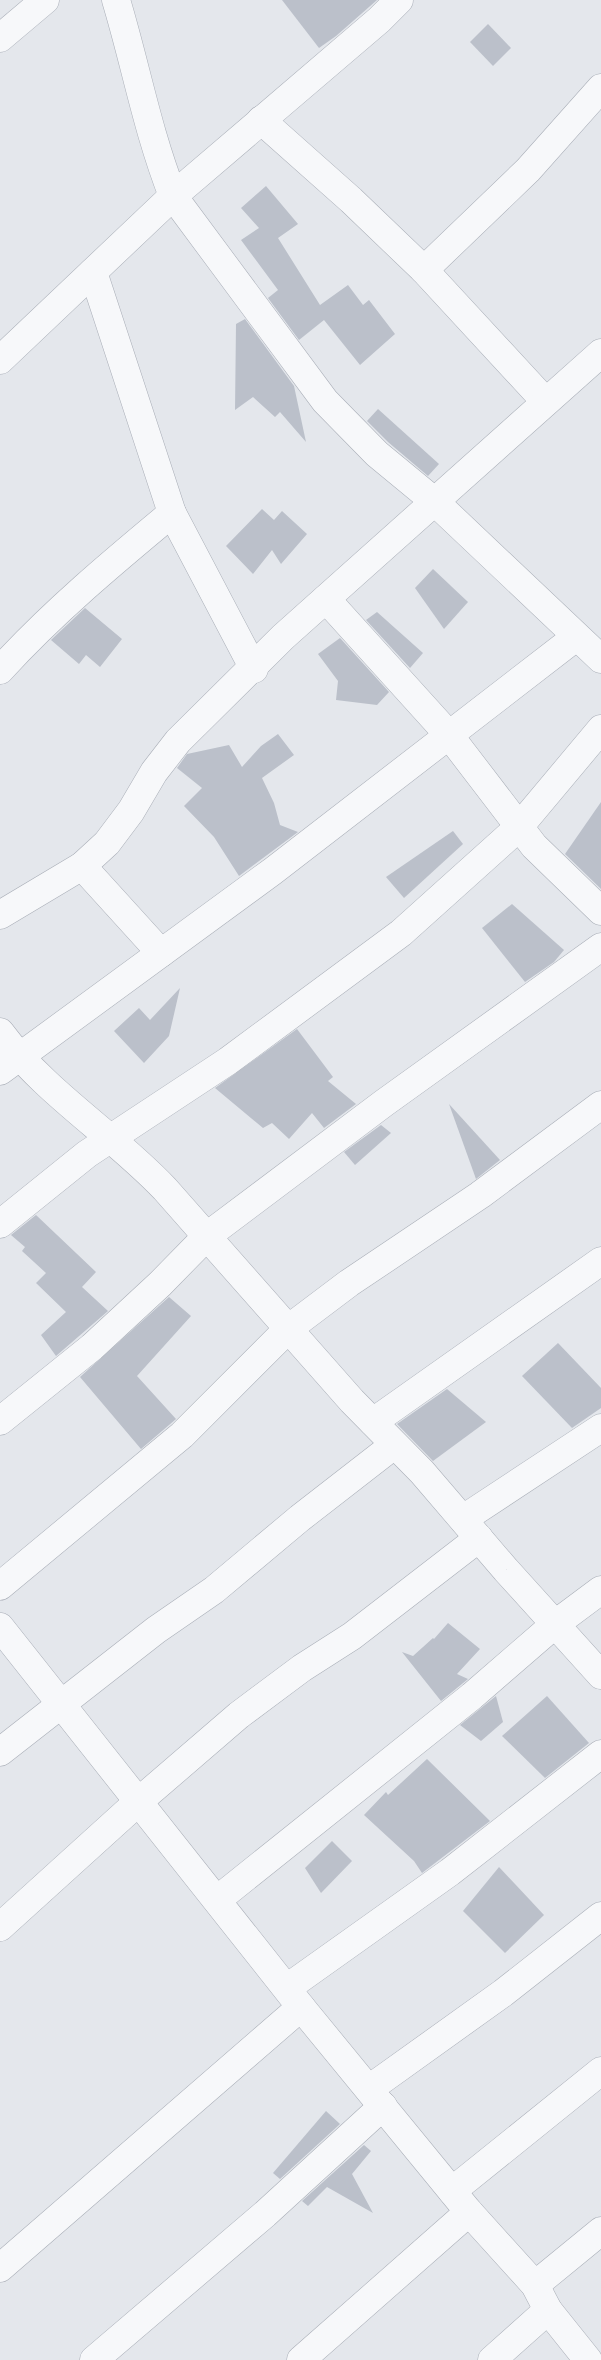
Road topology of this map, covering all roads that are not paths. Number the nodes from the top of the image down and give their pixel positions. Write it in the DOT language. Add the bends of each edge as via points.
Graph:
graph roads {
  1 [pos="45,0"];
  2 [pos="116,0"];
  3 [pos="399,0"];
  4 [pos="0,38"];
  5 [pos="601,88"];
  6 [pos="261,120"];
  7 [pos="173,196"];
  8 [pos="424,270"];
  9 [pos="94,272"];
  10 [pos="3,350"];
  11 [pos="601,353"];
  12 [pos="545,401"];
  13 [pos="434,501"];
  14 [pos="172,513"];
  15 [pos="326,599"];
  16 [pos="576,637"];
  17 [pos="601,659"];
  18 [pos="254,669"];
  19 [pos="0,670"];
  20 [pos="601,728"];
  21 [pos="449,735"];
  22 [pos="518,827"];
  23 [pos="82,866"];
  24 [pos="601,911"];
  25 [pos="0,915"];
  26 [pos="601,948"];
  27 [pos="161,953"];
  28 [pos="0,1032"];
  29 [pos="9,1064"];
  30 [pos="601,1105"];
  31 [pos="111,1138"];
  32 [pos="0,1224"];
  33 [pos="207,1236"];
  34 [pos="601,1261"];
  35 [pos="288,1329"];
  36 [pos="0,1421"];
  37 [pos="372,1422"];
  38 [pos="601,1428"];
  39 [pos="394,1444"];
  40 [pos="471,1528"];
  41 [pos="0,1586"];
  42 [pos="601,1590"];
  43 [pos="554,1625"];
  44 [pos="0,1627"];
  45 [pos="601,1676"];
  46 [pos="60,1703"];
  47 [pos="0,1752"];
  48 [pos="601,1754"];
  49 [pos="138,1802"];
  50 [pos="217,1900"];
  51 [pos="601,1916"];
  52 [pos="0,1927"];
  53 [pos="294,1998"];
  54 [pos="601,2071"];
  55 [pos="376,2098"];
  56 [pos="452,2191"];
  57 [pos="469,2212"];
  58 [pos="601,2231"];
  59 [pos="0,2268"];
  60 [pos="535,2285"];
  61 [pos="548,2310"];
  62 [pos="94,2360"];
  63 [pos="301,2360"];
  64 [pos="492,2360"];
  65 [pos="588,2360"];
  1 -- 4 [label="street"];
  2 -- 7 [label="street" via="146,117"];
  3 -- 6 [label="street"];
  5 -- 8 [label="street" via="528,170"];
  6 -- 7 [label="street"];
  6 -- 8 [label="street"];
  7 -- 9 [label="street"];
  7 -- 13 [label="street" via="325,401 377,454"];
  8 -- 12 [label="street"];
  9 -- 10 [label="street"];
  9 -- 14 [label="street"];
  11 -- 12 [label="street"];
  12 -- 13 [label="street"];
  13 -- 15 [label="street"];
  13 -- 16 [label="street"];
  14 -- 18 [label="street"];
  14 -- 19 [label="street" via="94,578 24,643"];
  15 -- 18 [label="street" via="283,637"];
  15 -- 21 [label="street"];
  16 -- 17 [label="street"];
  16 -- 21 [label="street"];
  18 -- 23 [label="street" via="178,741 107,843"];
  20 -- 22 [label="street"];
  21 -- 22 [label="street"];
  21 -- 27 [label="street"];
  22 -- 24 [label="street" via="558,872"];
  22 -- 31 [label="street" via="401,934 228,1061"];
  23 -- 25 [label="street"];
  23 -- 27 [label="street"];
  26 -- 33 [label="street" via="384,1103"];
  27 -- 29 [label="street"];
  28 -- 29 [label="street"];
  29 -- 31 [label="street" via="54,1091"];
  30 -- 35 [label="street" via="480,1195 348,1283"];
  31 -- 32 [label="street"];
  31 -- 33 [label="street" via="139,1161"];
  33 -- 35 [label="street"];
  33 -- 36 [label="street" via="92,1347"];
  34 -- 37 [label="street"];
  35 -- 37 [label="street"];
  35 -- 41 [label="street" via="182,1435"];
  37 -- 39 [label="street"];
  38 -- 40 [label="street"];
  39 -- 40 [label="street"];
  39 -- 46 [label="street" via="214,1590"];
  40 -- 43 [label="street"];
  40 -- 49 [label="street" via="352,1636 271,1689"];
  42 -- 43 [label="street"];
  43 -- 45 [label="street"];
  43 -- 50 [label="street" via="472,1696"];
  44 -- 46 [label="street"];
  46 -- 47 [label="street"];
  46 -- 49 [label="street"];
  48 -- 53 [label="street"];
  49 -- 50 [label="street"];
  49 -- 52 [label="street"];
  50 -- 53 [label="street"];
  51 -- 55 [label="street"];
  53 -- 55 [label="street"];
  53 -- 59 [label="street"];
  54 -- 56 [label="street"];
  55 -- 56 [label="street"];
  55 -- 62 [label="street" via="265,2214"];
  56 -- 57 [label="street"];
  57 -- 60 [label="street"];
  57 -- 63 [label="street"];
  58 -- 60 [label="street"];
  60 -- 61 [label="street"];
  61 -- 64 [label="street"];
  61 -- 65 [label="street"];
}
